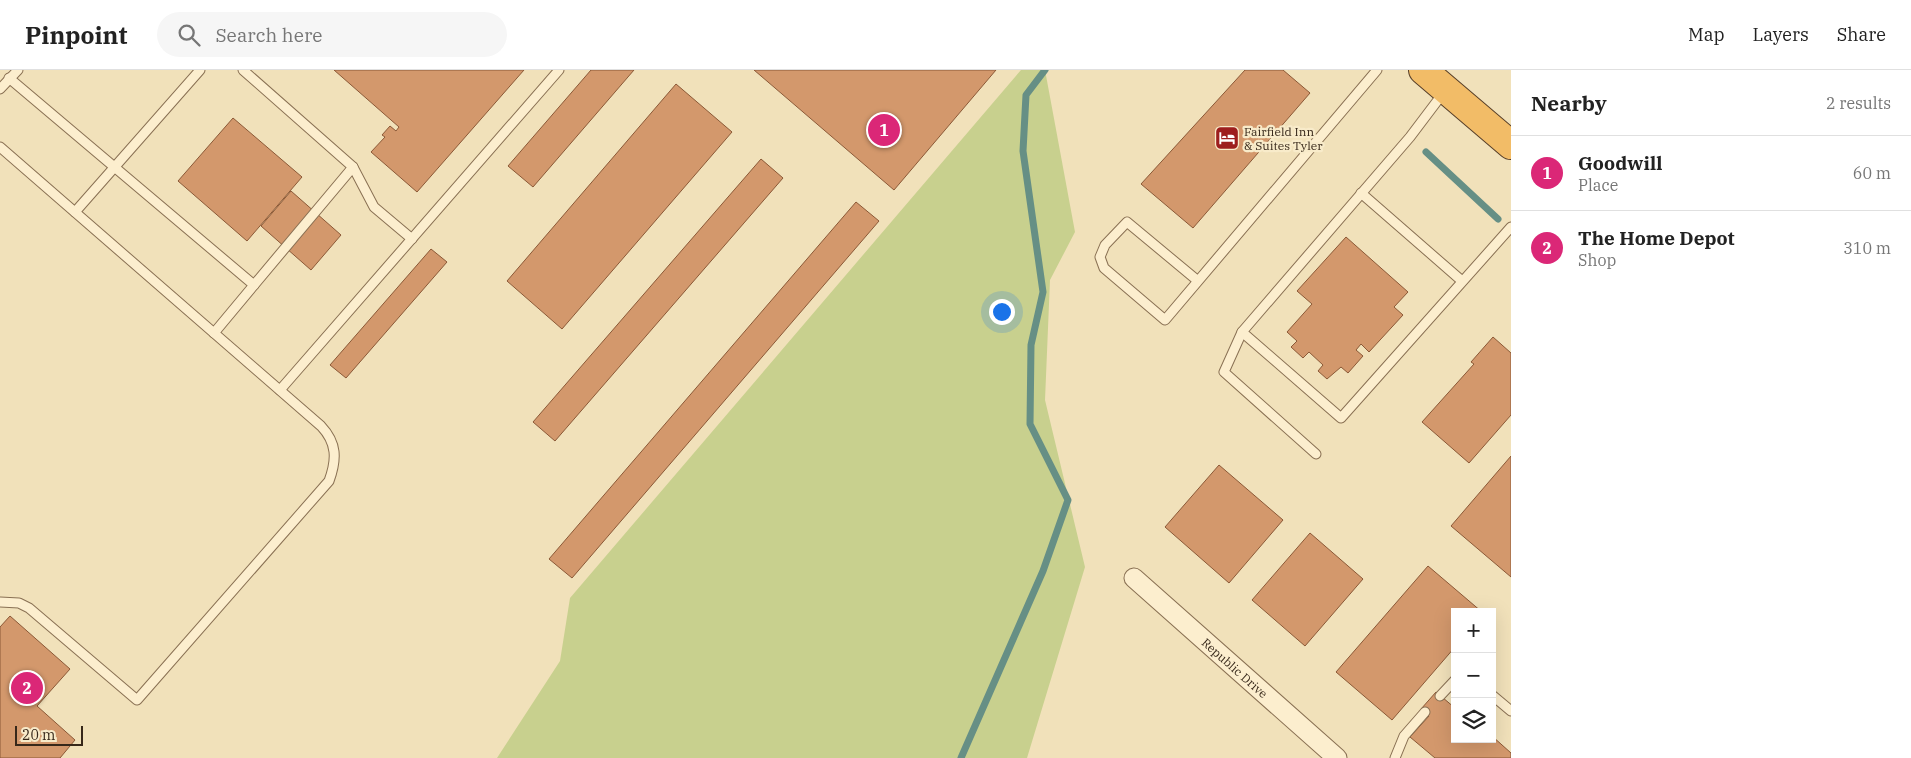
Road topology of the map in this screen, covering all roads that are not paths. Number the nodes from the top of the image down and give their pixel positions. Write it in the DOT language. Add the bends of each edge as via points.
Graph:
graph roads {
  1 [pos="18,70"];
  2 [pos="200,70"];
  3 [pos="243,70"];
  4 [pos="558,70"];
  5 [pos="1377,70"];
  6 [pos="1423,70"];
  7 [pos="9,78"];
  8 [pos="0,89"];
  9 [pos="1446,90"];
  10 [pos="1511,145"];
  11 [pos="0,147"];
  12 [pos="114,167"];
  13 [pos="353,167"];
  14 [pos="1361,193"];
  15 [pos="75,212"];
  16 [pos="1511,227"];
  17 [pos="412,239"];
  18 [pos="1198,281"];
  19 [pos="1462,281"];
  20 [pos="254,285"];
  21 [pos="1242,332"];
  22 [pos="214,333"];
  23 [pos="280,390"];
  24 [pos="1316,454"];
  25 [pos="1134,578"];
  26 [pos="0,602"];
  27 [pos="1451,684"];
  28 [pos="1440,696"];
  29 [pos="1496,698"];
  30 [pos="1511,711"];
  31 [pos="1425,712"];
  32 [pos="1337,758"];
  33 [pos="1395,758"];
  1 -- 7 [label="lane"];
  2 -- 12 [label="lane"];
  3 -- 13 [label="lane"];
  4 -- 17 [label="lane"];
  5 -- 18 [label="lane"];
  6 -- 9 [label="highway"];
  7 -- 8 [label="lane"];
  7 -- 12 [label="lane"];
  9 -- 10 [label="highway"];
  9 -- 14 [label="lane"];
  11 -- 15 [label="lane"];
  12 -- 15 [label="lane"];
  12 -- 20 [label="lane"];
  13 -- 17 [label="lane" via="374,207"];
  13 -- 20 [label="lane"];
  14 -- 19 [label="lane"];
  14 -- 21 [label="lane"];
  15 -- 22 [label="lane"];
  16 -- 19 [label="lane"];
  17 -- 23 [label="lane"];
  18 -- 18 [label="lane" via="1165,320 1104,268 1100,257 1105,245 1127,222"];
  19 -- 21 [label="lane" via="1341,418"];
  20 -- 22 [label="lane"];
  21 -- 24 [label="lane" via="1224,372"];
  22 -- 23 [label="lane"];
  23 -- 26 [label="lane" via="331,436 334,459 328,481 138,700 29,608 19,603"];
  25 -- 32 [label="street, Republic Drive"];
  27 -- 28 [label="lane"];
  29 -- 30 [label="lane"];
  31 -- 33 [label="lane" via="1404,736"];
}
